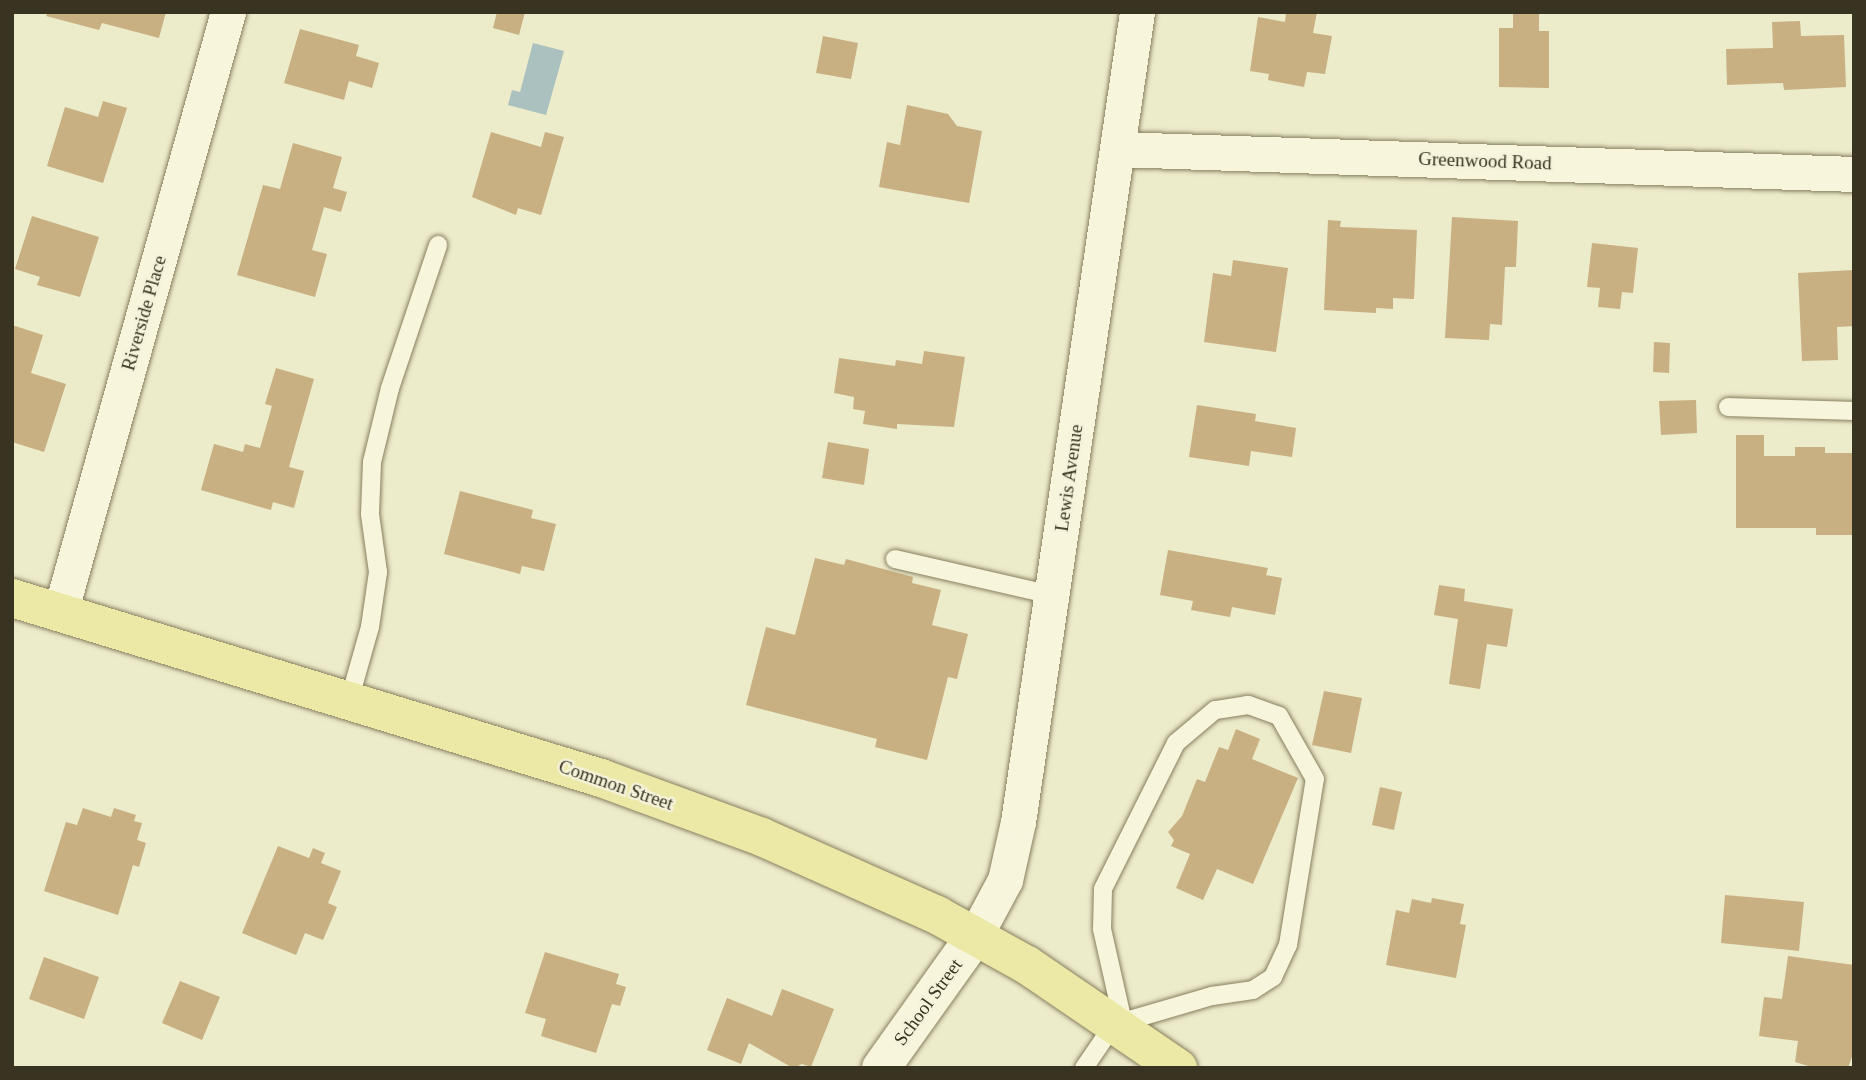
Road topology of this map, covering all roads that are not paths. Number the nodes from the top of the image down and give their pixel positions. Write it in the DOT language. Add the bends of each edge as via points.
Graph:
graph roads {
  1 [pos="228,12"];
  2 [pos="1137,12"];
  3 [pos="1117,149"];
  4 [pos="1854,174"];
  5 [pos="438,245"];
  6 [pos="1728,407"];
  7 [pos="1854,411"];
  8 [pos="895,559"];
  9 [pos="1052,595"];
  10 [pos="12,598"];
  11 [pos="60,613"];
  12 [pos="349,701"];
  13 [pos="975,936"];
  14 [pos="1119,1023"];
  15 [pos="881,1068"];
  16 [pos="1084,1068"];
  17 [pos="1178,1068"];
  1 -- 11 [label="street, Riverside Place"];
  2 -- 3 [label="street, Lewis Avenue"];
  3 -- 4 [label="street, Greenwood Road"];
  3 -- 9 [label="street, Lewis Avenue"];
  5 -- 12 [label="lane" via="390,388 372,462 370,514 378,572 370,627"];
  6 -- 7 [label="lane"];
  8 -- 9 [label="lane"];
  9 -- 13 [label="street, Lewis Avenue" via="1008,869 999,896"];
  10 -- 11 [label="main road, Common Street"];
  11 -- 12 [label="main road, Common Street"];
  12 -- 13 [label="main road, Common Street" via="601,778 762,837"];
  13 -- 14 [label="main road, Common Street"];
  13 -- 15 [label="street, School Street"];
  14 -- 14 [label="lane" via="1212,996 1253,990 1273,977 1288,946 1315,779 1279,716 1248,705 1215,710 1176,743 1103,889 1102,929"];
  14 -- 16 [label="lane"];
  14 -- 17 [label="main road, Common Street"];
}
